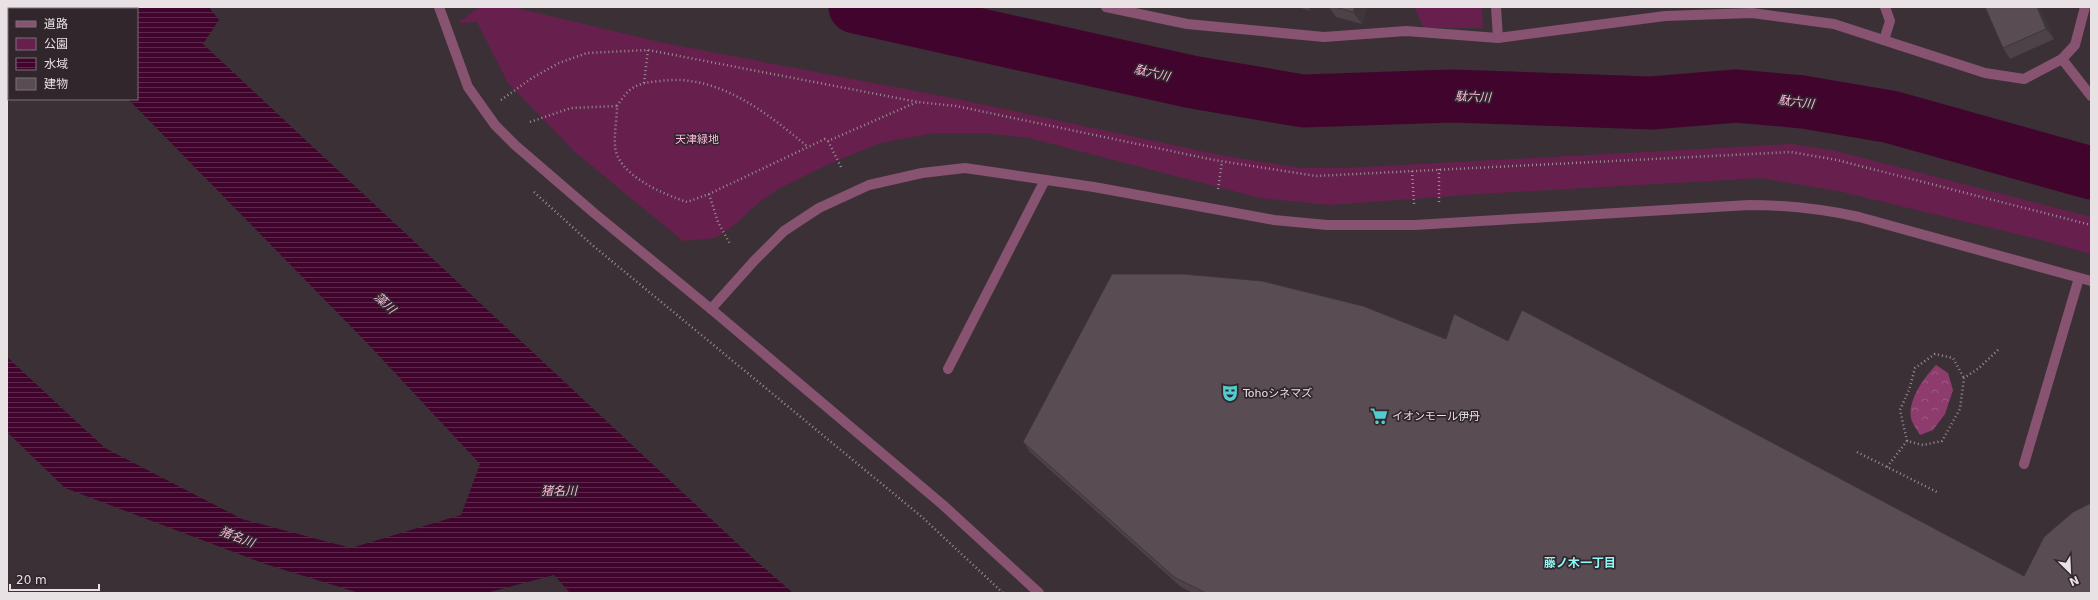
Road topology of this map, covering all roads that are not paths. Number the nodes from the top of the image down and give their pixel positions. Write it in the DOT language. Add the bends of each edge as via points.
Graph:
graph roads {
  1 [pos="1106,7"];
  2 [pos="1496,7"];
  3 [pos="1885,7"];
  4 [pos="2085,7"];
  5 [pos="439,8"];
  6 [pos="1498,38"];
  7 [pos="1884,40"];
  8 [pos="2062,59"];
  9 [pos="2091,96"];
  10 [pos="1045,180"];
  11 [pos="2079,278"];
  12 [pos="2091,281"];
  13 [pos="711,309"];
  14 [pos="948,369"];
  15 [pos="2024,464"];
  16 [pos="1039,593"];
  1 -- 6 [label="street" via="1187,24 1324,37 1406,31"];
  2 -- 6 [label="street"];
  3 -- 7 [label="street" via="1890,21"];
  4 -- 8 [label="street" via="2075,44"];
  5 -- 13 [label="street" via="468,87 495,125 594,214"];
  6 -- 7 [label="street" via="1665,16 1752,13 1834,24"];
  7 -- 8 [label="street" via="1985,73 2024,79"];
  8 -- 9 [label="street"];
  10 -- 11 [label="street" via="1274,220 1327,225 1440,224 1749,205 1791,206 1859,217"];
  10 -- 13 [label="street" via="965,168 922,173 869,185 819,208 784,231"];
  10 -- 14 [label="street"];
  11 -- 12 [label="street"];
  11 -- 15 [label="street"];
  13 -- 16 [label="street" via="943,505"];
}
